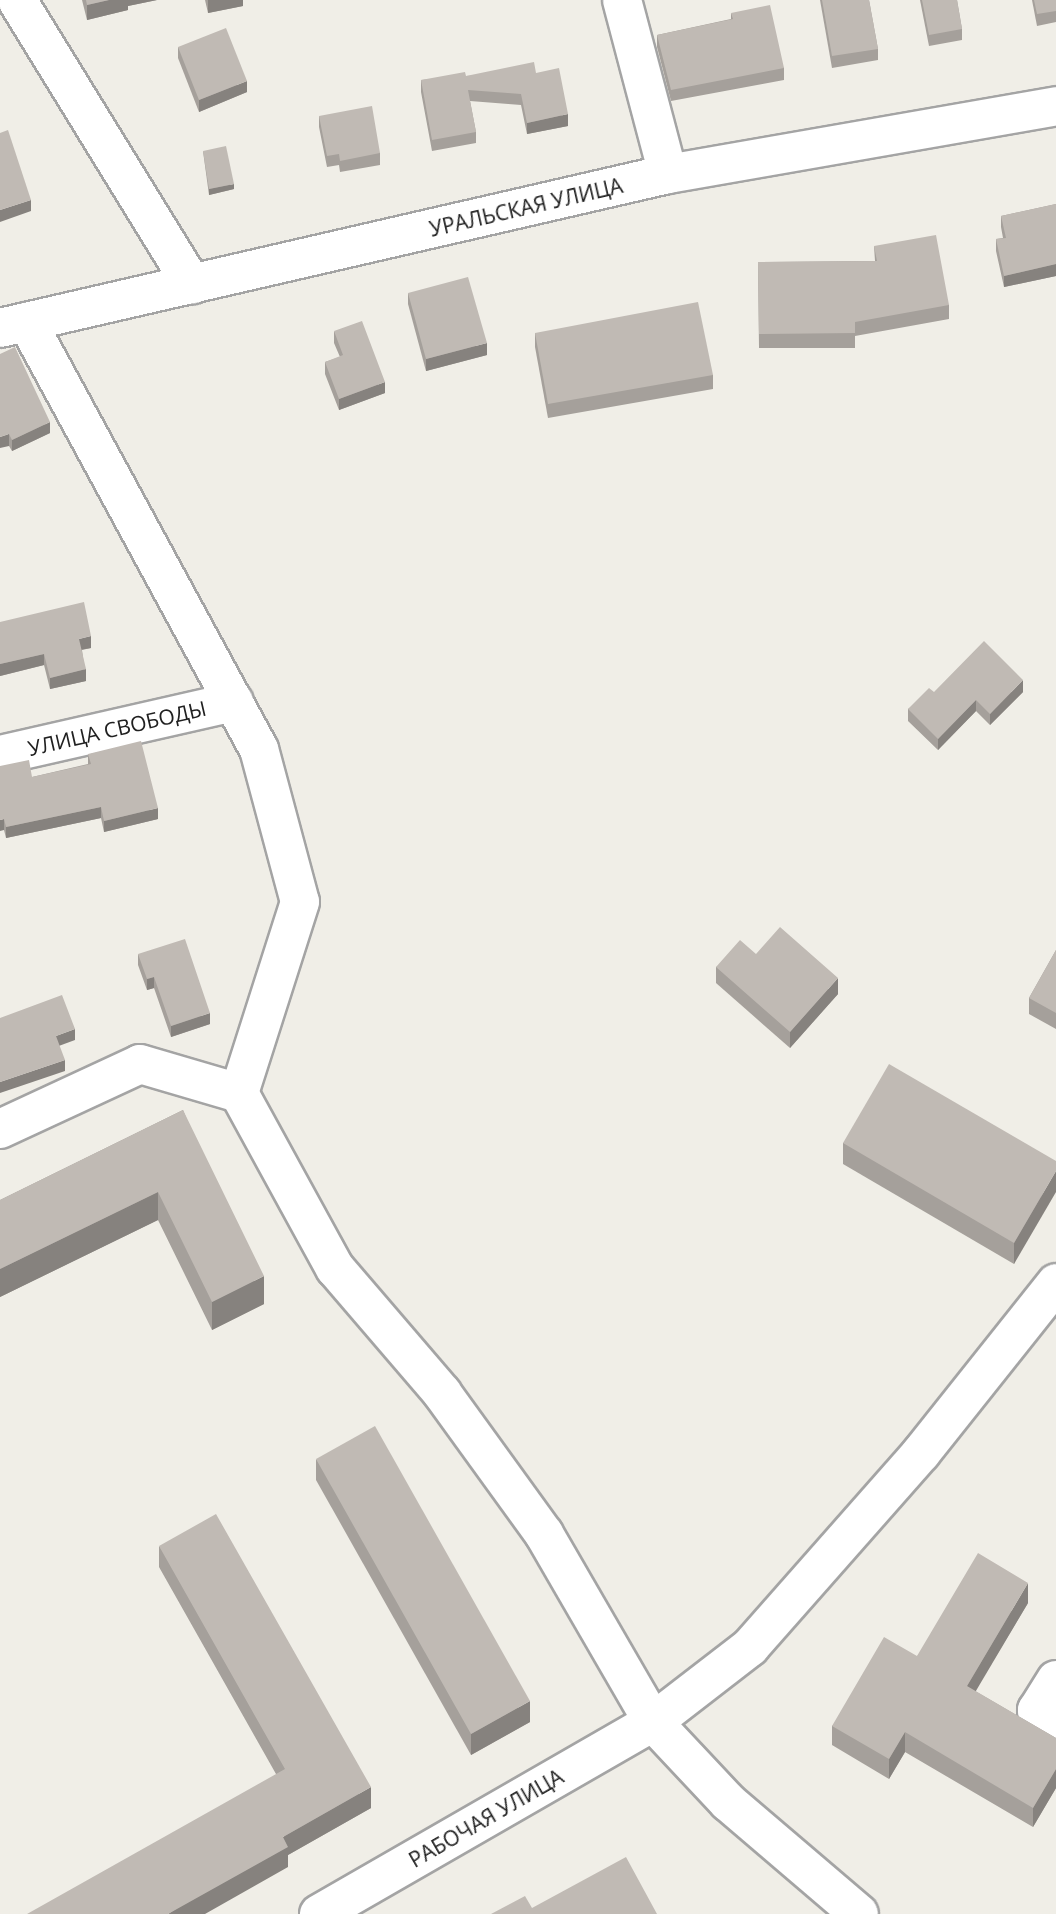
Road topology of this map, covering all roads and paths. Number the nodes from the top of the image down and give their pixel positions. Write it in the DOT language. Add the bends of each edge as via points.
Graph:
graph roads {
  1 [pos="18,0"];
  2 [pos="622,0"];
  3 [pos="1056,106"];
  4 [pos="668,174"];
  5 [pos="192,284"];
  6 [pos="13,325"];
  7 [pos="234,702"];
  8 [pos="0,755"];
  9 [pos="239,1093"];
  10 [pos="0,1129"];
  11 [pos="1056,1283"];
  12 [pos="1056,1680"];
  13 [pos="1056,1721"];
  14 [pos="653,1722"];
  15 [pos="319,1914"];
  16 [pos="859,1914"];
  1 -- 5 [label="street"];
  2 -- 4 [label="street"];
  3 -- 4 [label="street, УРАЛЬСКАЯ УЛИЦА"];
  4 -- 5 [label="street, УРАЛЬСКАЯ УЛИЦА"];
  5 -- 6 [label="street, УРАЛЬСКАЯ УЛИЦА"];
  6 -- 7 [label="street"];
  7 -- 8 [label="street, УЛИЦА СВОБОДЫ"];
  7 -- 9 [label="street" via="259,749 300,902"];
  9 -- 10 [label="street" via="140,1064"];
  9 -- 14 [label="street" via="335,1268 442,1393 544,1534"];
  11 -- 14 [label="street, РАБОЧАЯ УЛИЦА" via="921,1453 750,1647"];
  12 -- 13 [label="street" via="1037,1710"];
  14 -- 15 [label="street, РАБОЧАЯ УЛИЦА"];
  14 -- 16 [label="street" via="728,1802"];
}
